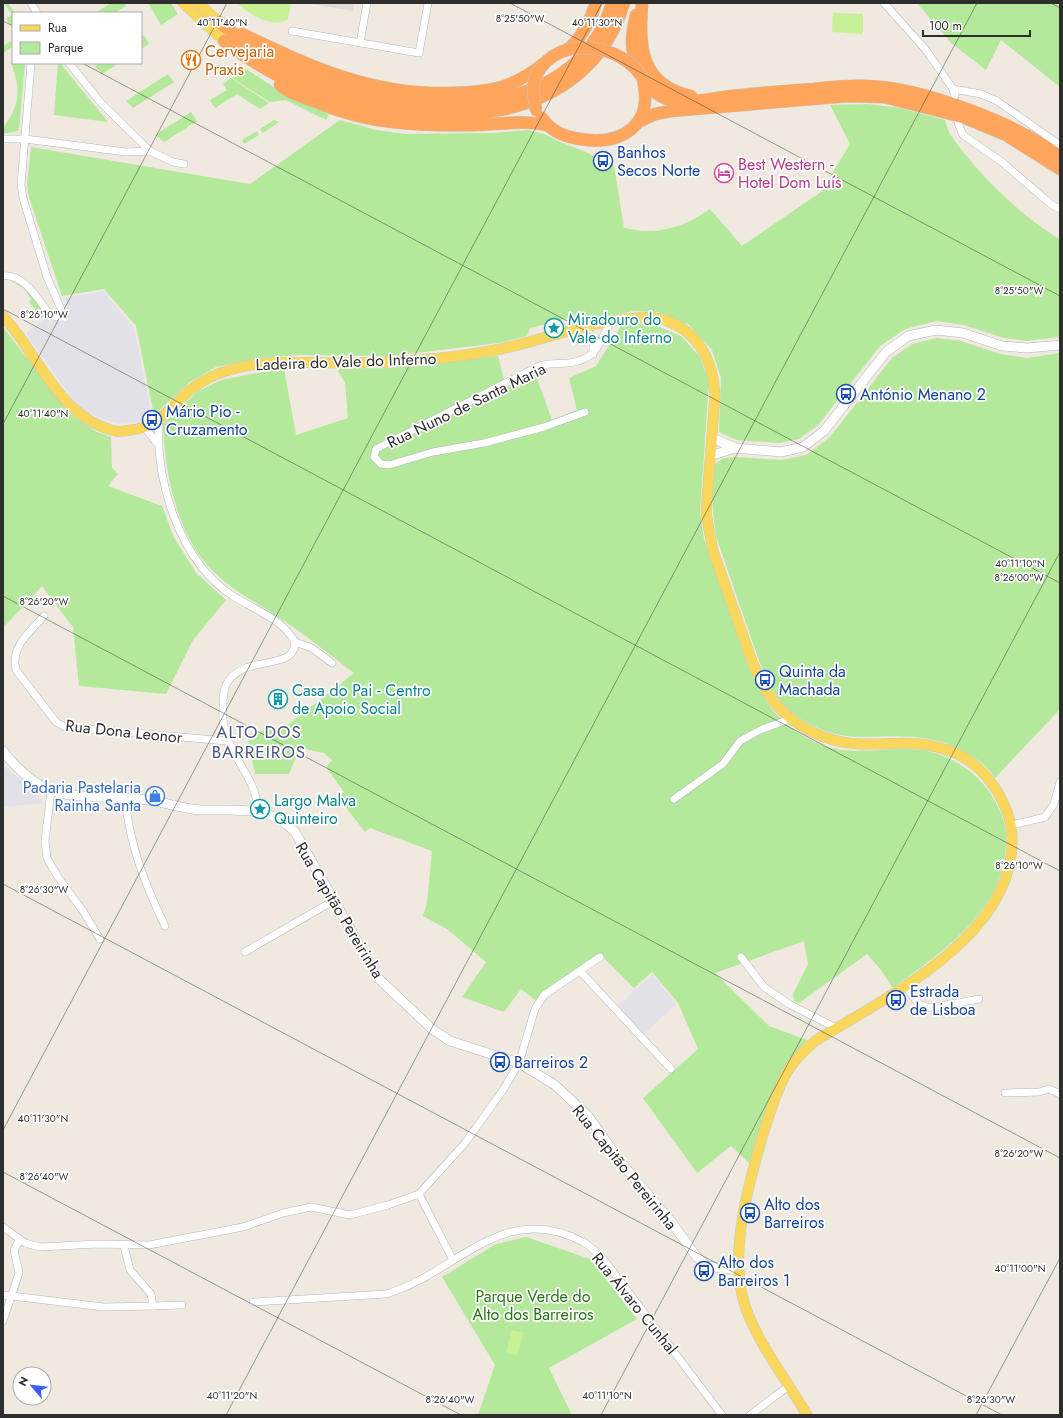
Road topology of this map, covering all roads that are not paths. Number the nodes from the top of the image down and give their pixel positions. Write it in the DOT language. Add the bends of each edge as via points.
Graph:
graph roads {
  1 [pos="183,3"];
  2 [pos="198,3"];
  3 [pos="367,3"];
  4 [pos="428,3"];
  5 [pos="596,3"];
  6 [pos="624,3"];
  7 [pos="639,3"];
  8 [pos="642,3"];
  9 [pos="884,3"];
  10 [pos="614,12"];
  11 [pos="218,22"];
  12 [pos="292,31"];
  13 [pos="224,41"];
  14 [pos="360,43"];
  15 [pos="566,50"];
  16 [pos="250,60"];
  17 [pos="546,62"];
  18 [pos="31,64"];
  19 [pos="70,64"];
  20 [pos="641,76"];
  21 [pos="728,97"];
  22 [pos="638,122"];
  23 [pos="958,124"];
  24 [pos="546,125"];
  25 [pos="3,139"];
  26 [pos="25,139"];
  27 [pos="1060,144"];
  28 [pos="150,150"];
  29 [pos="1060,156"];
  30 [pos="184,164"];
  31 [pos="1060,169"];
  32 [pos="1060,204"];
  33 [pos="1052,205"];
  34 [pos="1060,209"];
  35 [pos="3,276"];
  36 [pos="3,316"];
  37 [pos="610,322"];
  38 [pos="586,328"];
  39 [pos="1060,345"];
  40 [pos="592,354"];
  41 [pos="585,412"];
  42 [pos="159,420"];
  43 [pos="145,428"];
  44 [pos="712,438"];
  45 [pos="157,443"];
  46 [pos="735,448"];
  47 [pos="710,456"];
  48 [pos="44,616"];
  49 [pos="296,642"];
  50 [pos="332,663"];
  51 [pos="790,719"];
  52 [pos="227,741"];
  53 [pos="3,751"];
  54 [pos="1060,782"];
  55 [pos="51,791"];
  56 [pos="125,798"];
  57 [pos="674,799"];
  58 [pos="260,811"];
  59 [pos="1012,825"];
  60 [pos="333,901"];
  61 [pos="165,926"];
  62 [pos="100,940"];
  63 [pos="245,952"];
  64 [pos="600,957"];
  65 [pos="741,957"];
  66 [pos="580,971"];
  67 [pos="904,986"];
  68 [pos="979,999"];
  69 [pos="836,1028"];
  70 [pos="518,1063"];
  71 [pos="671,1069"];
  72 [pos="1005,1093"];
  73 [pos="1060,1094"];
  74 [pos="419,1194"];
  75 [pos="3,1227"];
  76 [pos="20,1239"];
  77 [pos="124,1246"];
  78 [pos="453,1260"];
  79 [pos="740,1270"];
  80 [pos="3,1295"];
  81 [pos="13,1295"];
  82 [pos="253,1302"];
  83 [pos="182,1305"];
  84 [pos="153,1306"];
  85 [pos="3,1321"];
  86 [pos="790,1385"];
  87 [pos="722,1415"];
  88 [pos="750,1415"];
  89 [pos="807,1415"];
  1 -- 13 [label="main road"];
  2 -- 11 [label="main road"];
  3 -- 14 [label="street"];
  4 -- 14 [label="street" via="419,53"];
  5 -- 15 [label="highway" via="572,47"];
  6 -- 10 [label="highway"];
  7 -- 20 [label="highway" via="631,36 632,54"];
  8 -- 21 [label="highway" via="640,40 646,64 660,83 679,94"];
  9 -- 27 [label="street" via="926,50 954,93 981,94 997,101"];
  10 -- 11 [label="highway" via="580,59 557,77 527,92 462,104 410,103 381,99 329,84 292,70 262,54"];
  10 -- 16 [label="highway" via="604,47 576,77 560,88 529,102 485,112 433,115 379,110 315,92"];
  11 -- 17 [label="highway, bridge" via="297,60 354,81 420,93 491,90 510,85 531,74"];
  12 -- 14 [label="street"];
  13 -- 16 [label="highway"];
  15 -- 17 [label="highway, bridge" via="552,56"];
  15 -- 20 [label="highway, bridge" via="596,49 609,52 626,59"];
  16 -- 24 [label="highway" via="283,88 324,106 378,121 432,126 520,121"];
  17 -- 24 [label="highway, bridge" via="537,74 533,95 536,110"];
  18 -- 26 [label="street"];
  19 -- 28 [label="street" via="105,107"];
  20 -- 21 [label="highway" via="658,95 673,101"];
  20 -- 22 [label="highway" via="646,101"];
  21 -- 29 [label="highway" via="861,86 912,92 1010,126"];
  22 -- 24 [label="highway" via="617,138 594,141 562,135"];
  22 -- 31 [label="highway" via="655,114 671,111 848,96 884,97 963,117 1006,135"];
  23 -- 33 [label="street" via="963,135 1002,162"];
  25 -- 26 [label="street"];
  26 -- 28 [label="street" via="126,152"];
  26 -- 35 [label="street" via="21,185 23,198 61,313 56,317 50,315 21,282 10,276"];
  28 -- 30 [label="street" via="173,162"];
  32 -- 33 [label="street"];
  33 -- 34 [label="street"];
  36 -- 43 [label="main road, Ladeira do Vale do Inferno" via="72,408 97,425 117,432"];
  37 -- 38 [label="main road, Ladeira do Vale do Inferno"];
  37 -- 40 [label="street"];
  37 -- 44 [label="main road, Ladeira do Vale do Inferno" via="634,318 664,320 678,326 698,341 709,361 715,381"];
  38 -- 40 [label="street" via="593,343"];
  38 -- 42 [label="main road, Ladeira do Vale do Inferno" via="500,349 439,358 390,362 258,363 218,374 190,390"];
  39 -- 46 [label="street" via="1026,348 1002,346 962,333 936,330 908,336 886,352 824,431 802,447 781,452"];
  40 -- 41 [label="street, Rua Nuno de Santa Maria" via="585,360 552,362 539,366 376,449 374,457 381,464 389,465 433,452 484,443 544,427"];
  42 -- 43 [label="main road, Ladeira do Vale do Inferno"];
  42 -- 45 [label="street"];
  43 -- 45 [label="street"];
  44 -- 46 [label="street"];
  44 -- 47 [label="main road, Ladeira do Vale do Inferno"];
  45 -- 49 [label="street" via="165,488 181,534 203,569 231,595 290,631"];
  46 -- 47 [label="street"];
  47 -- 51 [label="main road, Ladeira do Vale do Inferno" via="706,513 713,551 761,682 774,703"];
  48 -- 52 [label="street, Rua Dona Leonor" via="18,646 14,661 16,670 56,722 65,727"];
  49 -- 50 [label="street" via="312,648"];
  49 -- 52 [label="street" via="293,653 287,658 248,666 226,685 222,710"];
  51 -- 57 [label="street" via="760,730 740,741 723,764"];
  51 -- 59 [label="main road, Ladeira do Vale do Inferno" via="824,738 842,742 919,742 956,754 984,773 1006,808"];
  52 -- 58 [label="street" via="253,788"];
  53 -- 55 [label="street, Rua Capitão Pereirinha" via="14,765"];
  54 -- 59 [label="street" via="1054,804 1045,817"];
  55 -- 56 [label="street, Rua Capitão Pereirinha" via="72,796"];
  55 -- 62 [label="street" via="44,841 47,858"];
  56 -- 58 [label="street, Rua Capitão Pereirinha" via="200,810"];
  56 -- 61 [label="street" via="128,829 138,863"];
  58 -- 60 [label="street, Rua Capitão Pereirinha" via="281,820 295,832"];
  59 -- 67 [label="main road" via="1009,869 992,908 947,955"];
  60 -- 63 [label="street"];
  60 -- 70 [label="street, Rua Capitão Pereirinha" via="378,978 432,1029 450,1041"];
  64 -- 66 [label="street"];
  65 -- 69 [label="street" via="764,987 789,1004"];
  66 -- 70 [label="street" via="544,995 536,1009"];
  66 -- 71 [label="street"];
  67 -- 68 [label="street" via="919,1004 930,1008"];
  67 -- 69 [label="main road"];
  69 -- 79 [label="main road" via="804,1050 787,1072 778,1091 758,1151 748,1195 738,1254"];
  70 -- 74 [label="street" via="503,1090 465,1143"];
  70 -- 79 [label="street, Rua Capitão Pereirinha" via="555,1085 588,1116 623,1166 706,1266"];
  72 -- 73 [label="street" via="1039,1092 1049,1089"];
  74 -- 77 [label="street" via="350,1215 311,1207 283,1213 243,1227 149,1245"];
  74 -- 78 [label="street"];
  75 -- 76 [label="street"];
  76 -- 77 [label="street" via="33,1246"];
  76 -- 81 [label="street" via="14,1250 19,1273"];
  77 -- 84 [label="street" via="130,1270 151,1294"];
  78 -- 82 [label="street, Rua Álvaro Cunhal" via="405,1289 386,1294"];
  78 -- 87 [label="street, Rua Álvaro Cunhal" via="488,1239 511,1231 537,1229 561,1233 584,1242 604,1260"];
  79 -- 86 [label="main road" via="742,1295 749,1315 766,1348"];
  80 -- 81 [label="street"];
  81 -- 84 [label="street" via="104,1307"];
  81 -- 85 [label="street"];
  83 -- 84 [label="street"];
  86 -- 88 [label="street"];
  86 -- 89 [label="main road"];
}
